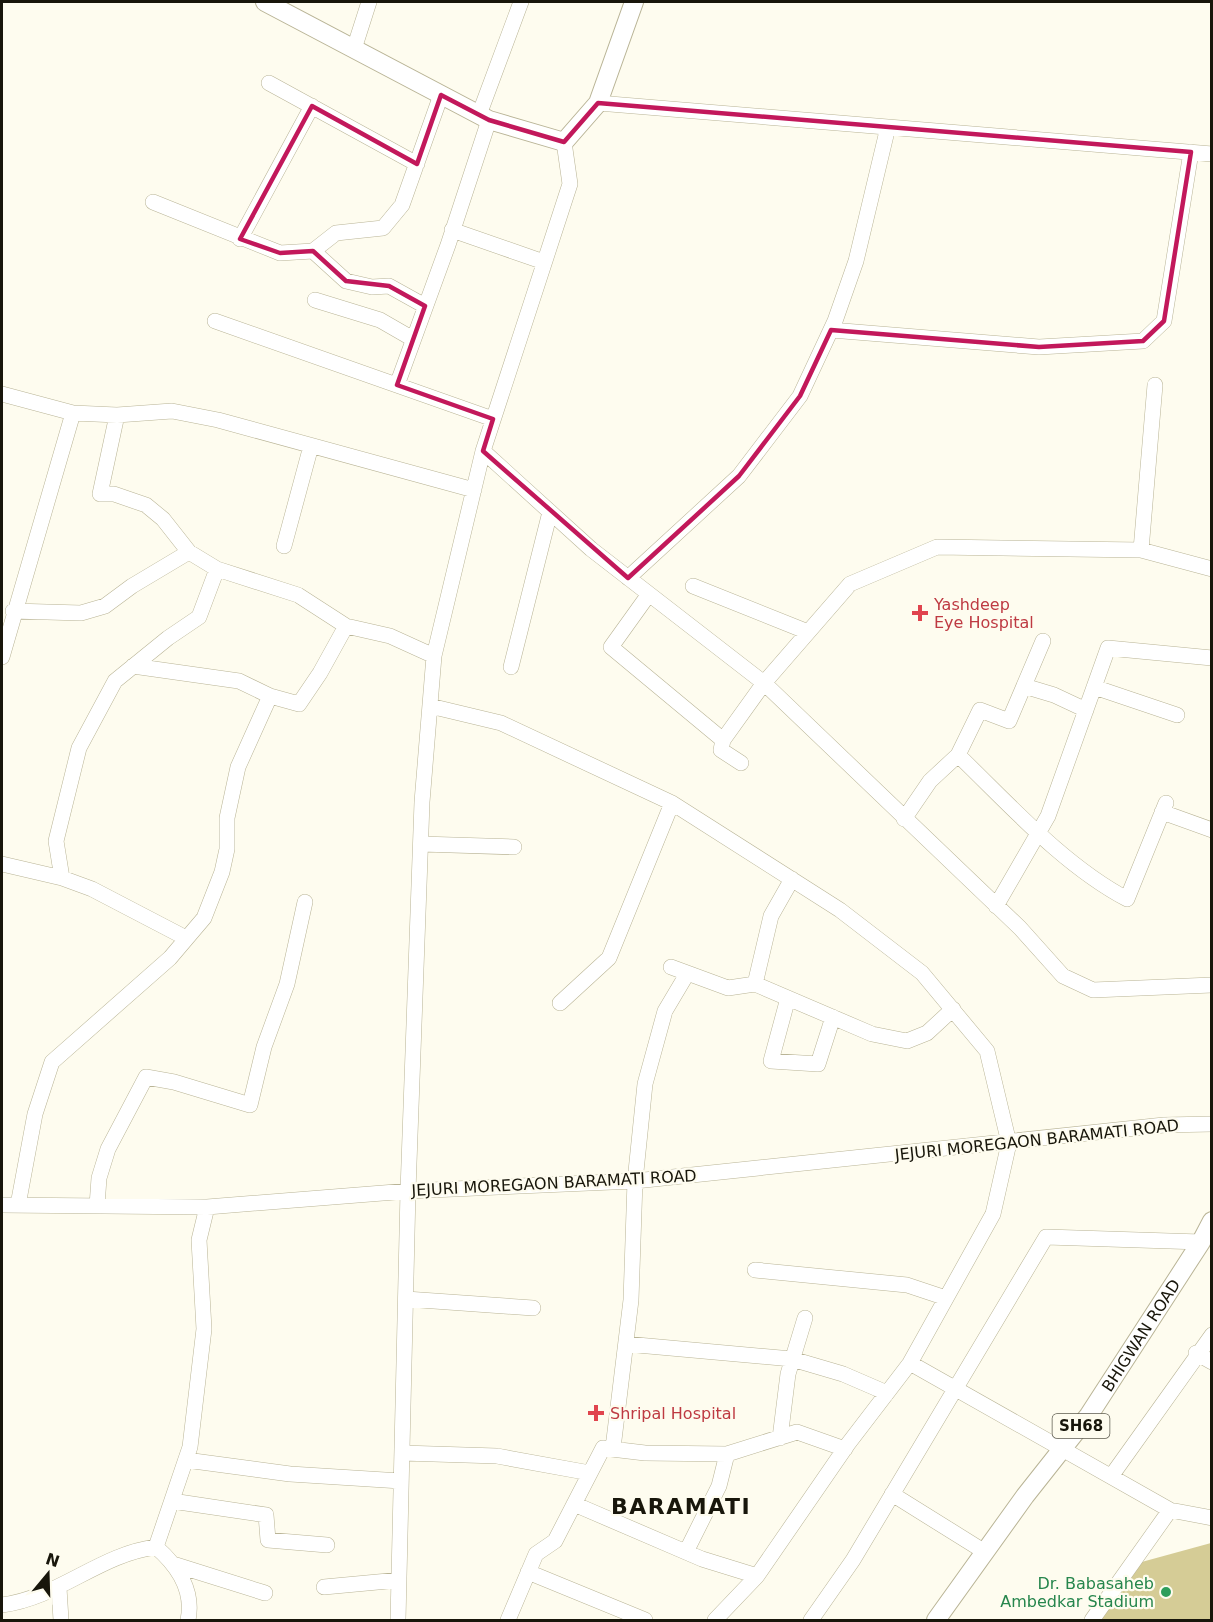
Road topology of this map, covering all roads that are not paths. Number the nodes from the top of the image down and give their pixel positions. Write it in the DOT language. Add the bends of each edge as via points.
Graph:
graph roads {
  1 [pos="265,2"];
  2 [pos="369,2"];
  3 [pos="521,2"];
  4 [pos="634,2"];
  5 [pos="354,49"];
  6 [pos="269,82"];
  7 [pos="441,95"];
  8 [pos="597,104"];
  9 [pos="312,106"];
  10 [pos="484,117"];
  11 [pos="888,127"];
  12 [pos="564,142"];
  13 [pos="1191,152"];
  14 [pos="1212,154"];
  15 [pos="417,164"];
  16 [pos="153,202"];
  17 [pos="452,230"];
  18 [pos="240,239"];
  19 [pos="313,251"];
  20 [pos="544,262"];
  21 [pos="315,300"];
  22 [pos="425,306"];
  23 [pos="215,321"];
  24 [pos="831,330"];
  25 [pos="413,339"];
  26 [pos="397,385"];
  27 [pos="1155,386"];
  28 [pos="2,394"];
  29 [pos="73,413"];
  30 [pos="117,415"];
  31 [pos="493,418"];
  32 [pos="311,446"];
  33 [pos="483,451"];
  34 [pos="474,490"];
  35 [pos="550,512"];
  36 [pos="284,546"];
  37 [pos="1141,550"];
  38 [pos="189,552"];
  39 [pos="217,569"];
  40 [pos="1212,569"];
  41 [pos="628,578"];
  42 [pos="693,586"];
  43 [pos="649,594"];
  44 [pos="13,611"];
  45 [pos="346,626"];
  46 [pos="808,632"];
  47 [pos="1043,641"];
  48 [pos="434,656"];
  49 [pos="2,657"];
  50 [pos="1212,658"];
  51 [pos="133,666"];
  52 [pos="511,667"];
  53 [pos="764,683"];
  54 [pos="1024,686"];
  55 [pos="1094,687"];
  56 [pos="270,696"];
  57 [pos="430,706"];
  58 [pos="1086,710"];
  59 [pos="1177,715"];
  60 [pos="723,740"];
  61 [pos="958,755"];
  62 [pos="741,763"];
  63 [pos="672,802"];
  64 [pos="904,819"];
  65 [pos="1212,830"];
  66 [pos="1038,832"];
  67 [pos="420,844"];
  68 [pos="514,847"];
  69 [pos="2,864"];
  70 [pos="62,878"];
  71 [pos="792,879"];
  72 [pos="305,902"];
  73 [pos="996,906"];
  74 [pos="186,938"];
  75 [pos="670,967"];
  76 [pos="687,974"];
  77 [pos="755,984"];
  78 [pos="1212,985"];
  79 [pos="788,998"];
  80 [pos="560,1003"];
  81 [pos="953,1009"];
  82 [pos="833,1017"];
  83 [pos="1212,1124"];
  84 [pos="1009,1143"];
  85 [pos="635,1181"];
  86 [pos="408,1191"];
  87 [pos="2,1205"];
  88 [pos="18,1205"];
  89 [pos="97,1206"];
  90 [pos="207,1207"];
  91 [pos="1212,1221"];
  92 [pos="1201,1242"];
  93 [pos="755,1270"];
  94 [pos="946,1298"];
  95 [pos="406,1299"];
  96 [pos="533,1308"];
  97 [pos="805,1318"];
  98 [pos="1212,1335"];
  99 [pos="626,1344"];
  100 [pos="1196,1353"];
  101 [pos="792,1359"];
  102 [pos="1212,1362"];
  103 [pos="910,1363"];
  104 [pos="954,1387"];
  105 [pos="887,1393"];
  106 [pos="780,1438"];
  107 [pos="1064,1447"];
  108 [pos="613,1448"];
  109 [pos="845,1449"];
  110 [pos="402,1453"];
  111 [pos="727,1454"];
  112 [pos="186,1460"];
  113 [pos="590,1473"];
  114 [pos="1112,1475"];
  115 [pos="401,1481"];
  116 [pos="892,1494"];
  117 [pos="172,1501"];
  118 [pos="574,1504"];
  119 [pos="1170,1509"];
  120 [pos="1212,1518"];
  121 [pos="327,1545"];
  122 [pos="156,1547"];
  123 [pos="686,1552"];
  124 [pos="985,1552"];
  125 [pos="176,1565"];
  126 [pos="528,1572"];
  127 [pos="757,1576"];
  128 [pos="399,1580"];
  129 [pos="324,1587"];
  130 [pos="59,1588"];
  131 [pos="265,1593"];
  132 [pos="2,1605"];
  133 [pos="61,1620"];
  134 [pos="188,1620"];
  135 [pos="398,1620"];
  136 [pos="508,1620"];
  137 [pos="645,1620"];
  138 [pos="715,1620"];
  139 [pos="811,1620"];
  140 [pos="936,1620"];
  141 [pos="1092,1620"];
  1 -- 5 [label="main road"];
  2 -- 5 [label="street"];
  3 -- 10 [label="street"];
  4 -- 8 [label="main road"];
  5 -- 7 [label="main road"];
  6 -- 9 [label="street"];
  7 -- 10 [label="main road"];
  7 -- 15 [label="street"];
  8 -- 11 [label="street"];
  8 -- 12 [label="main road"];
  9 -- 15 [label="street"];
  9 -- 18 [label="street"];
  10 -- 12 [label="main road"];
  10 -- 17 [label="street"];
  11 -- 13 [label="street"];
  11 -- 24 [label="street" via="856,261"];
  12 -- 20 [label="street" via="570,184"];
  13 -- 14 [label="street"];
  13 -- 24 [label="street" via="1164,321 1143,341 1039,346"];
  15 -- 19 [label="street" via="402,205 383,228 336,233"];
  16 -- 18 [label="street"];
  17 -- 20 [label="street"];
  17 -- 22 [label="street"];
  18 -- 19 [label="street" via="280,253"];
  19 -- 22 [label="street" via="346,281 389,286"];
  20 -- 31 [label="street"];
  21 -- 25 [label="street" via="380,321"];
  22 -- 25 [label="street"];
  23 -- 26 [label="street"];
  24 -- 41 [label="street" via="800,396 739,476"];
  25 -- 26 [label="street"];
  26 -- 31 [label="street"];
  27 -- 37 [label="street"];
  28 -- 29 [label="street"];
  29 -- 30 [label="street"];
  29 -- 44 [label="street"];
  30 -- 32 [label="street" via="172,411"];
  30 -- 38 [label="street" via="100,494 114,494 146,505 163,519"];
  31 -- 33 [label="street"];
  32 -- 34 [label="street"];
  32 -- 36 [label="street"];
  33 -- 34 [label="street"];
  33 -- 35 [label="street"];
  34 -- 48 [label="street"];
  35 -- 41 [label="street"];
  35 -- 52 [label="street"];
  37 -- 40 [label="street"];
  37 -- 46 [label="street" via="937,547 850,584"];
  38 -- 39 [label="street"];
  38 -- 44 [label="street" via="105,606 81,613"];
  39 -- 45 [label="street" via="298,596"];
  39 -- 51 [label="street" via="199,618"];
  41 -- 43 [label="street"];
  42 -- 46 [label="street"];
  43 -- 53 [label="street"];
  43 -- 60 [label="street" via="611,646"];
  44 -- 49 [label="street"];
  45 -- 48 [label="street" via="390,636"];
  45 -- 56 [label="street" via="299,704"];
  46 -- 53 [label="street"];
  47 -- 54 [label="street"];
  48 -- 57 [label="street"];
  50 -- 55 [label="street" via="1108,648"];
  51 -- 56 [label="street" via="239,681"];
  51 -- 70 [label="street" via="115,681 79,748 56,841"];
  53 -- 60 [label="street"];
  53 -- 64 [label="street"];
  54 -- 58 [label="street"];
  54 -- 61 [label="street" via="1009,721 981,710"];
  55 -- 58 [label="street"];
  55 -- 59 [label="street"];
  56 -- 74 [label="street" via="238,767 227,818 222,872 204,918"];
  57 -- 63 [label="street" via="501,723"];
  57 -- 67 [label="street"];
  58 -- 66 [label="street" via="1048,816"];
  60 -- 62 [label="street" via="721,750"];
  61 -- 64 [label="street" via="930,781"];
  61 -- 66 [label="street"];
  63 -- 71 [label="street"];
  63 -- 80 [label="street" via="609,958"];
  64 -- 73 [label="street"];
  65 -- 66 [label="street" via="1164,808 1127,899 1106,888"];
  66 -- 73 [label="street"];
  67 -- 68 [label="street"];
  67 -- 86 [label="street"];
  69 -- 70 [label="street"];
  70 -- 74 [label="street" via="92,889"];
  71 -- 77 [label="street" via="771,916"];
  71 -- 81 [label="street" via="840,910 922,973"];
  72 -- 89 [label="street" via="287,984 264,1047 250,1105 146,1077 108,1149 99,1178"];
  73 -- 78 [label="street" via="1063,976 1093,990"];
  74 -- 88 [label="street" via="170,958 52,1062 35,1114"];
  75 -- 76 [label="street"];
  76 -- 77 [label="street" via="728,988"];
  76 -- 85 [label="street" via="665,1011 645,1084"];
  77 -- 79 [label="street"];
  79 -- 82 [label="street"];
  79 -- 82 [label="street" via="771,1061 818,1064"];
  81 -- 82 [label="street" via="927,1033 907,1041 872,1034"];
  81 -- 84 [label="street" via="987,1051"];
  83 -- 84 [label="street, JEJURI MOREGAON BARAMATI ROAD" via="1164,1125"];
  84 -- 85 [label="street, JEJURI MOREGAON BARAMATI ROAD"];
  84 -- 94 [label="street" via="993,1214"];
  85 -- 86 [label="street, JEJURI MOREGAON BARAMATI ROAD"];
  85 -- 99 [label="street"];
  86 -- 90 [label="street, JEJURI MOREGAON BARAMATI ROAD"];
  86 -- 95 [label="street"];
  87 -- 88 [label="street, JEJURI MOREGAON BARAMATI ROAD"];
  88 -- 89 [label="street, JEJURI MOREGAON BARAMATI ROAD"];
  89 -- 90 [label="street, JEJURI MOREGAON BARAMATI ROAD"];
  90 -- 112 [label="street" via="199,1240 204,1329"];
  91 -- 92 [label="main road, BHIGWAN ROAD / SH68"];
  92 -- 104 [label="street" via="1046,1238"];
  92 -- 107 [label="main road, BHIGWAN ROAD / SH68" via="1089,1415"];
  93 -- 94 [label="street" via="907,1285"];
  94 -- 103 [label="street"];
  95 -- 96 [label="street"];
  95 -- 110 [label="street"];
  97 -- 101 [label="street"];
  98 -- 100 [label="street"];
  99 -- 101 [label="street"];
  99 -- 108 [label="street"];
  100 -- 102 [label="street"];
  100 -- 114 [label="street"];
  101 -- 105 [label="street" via="843,1374"];
  101 -- 106 [label="street"];
  103 -- 104 [label="street"];
  103 -- 105 [label="street"];
  104 -- 107 [label="street"];
  104 -- 116 [label="street"];
  105 -- 109 [label="street"];
  106 -- 109 [label="street" via="797,1432"];
  106 -- 111 [label="street"];
  107 -- 114 [label="street"];
  107 -- 124 [label="main road, BHIGWAN ROAD / SH68"];
  108 -- 111 [label="street" via="645,1453"];
  108 -- 113 [label="street" via="603,1448"];
  109 -- 127 [label="street"];
  110 -- 113 [label="street" via="497,1456"];
  110 -- 115 [label="street"];
  111 -- 123 [label="street" via="718,1486"];
  112 -- 115 [label="street" via="290,1474"];
  112 -- 117 [label="street"];
  113 -- 118 [label="street"];
  114 -- 119 [label="street"];
  115 -- 128 [label="street"];
  116 -- 124 [label="street"];
  116 -- 139 [label="street"];
  117 -- 121 [label="street" via="266,1515 268,1540"];
  117 -- 122 [label="street"];
  118 -- 123 [label="street"];
  118 -- 126 [label="street" via="555,1541 536,1554"];
  119 -- 120 [label="street"];
  119 -- 141 [label="street"];
  122 -- 125 [label="street"];
  122 -- 130 [label="street" via="133,1550"];
  123 -- 127 [label="street"];
  124 -- 140 [label="main road, BHIGWAN ROAD / SH68"];
  125 -- 131 [label="street"];
  125 -- 134 [label="street" via="192,1604"];
  126 -- 136 [label="street"];
  126 -- 137 [label="street"];
  127 -- 138 [label="street"];
  128 -- 129 [label="street"];
  128 -- 135 [label="street"];
  130 -- 132 [label="street" via="24,1602"];
  130 -- 133 [label="street"];
}
